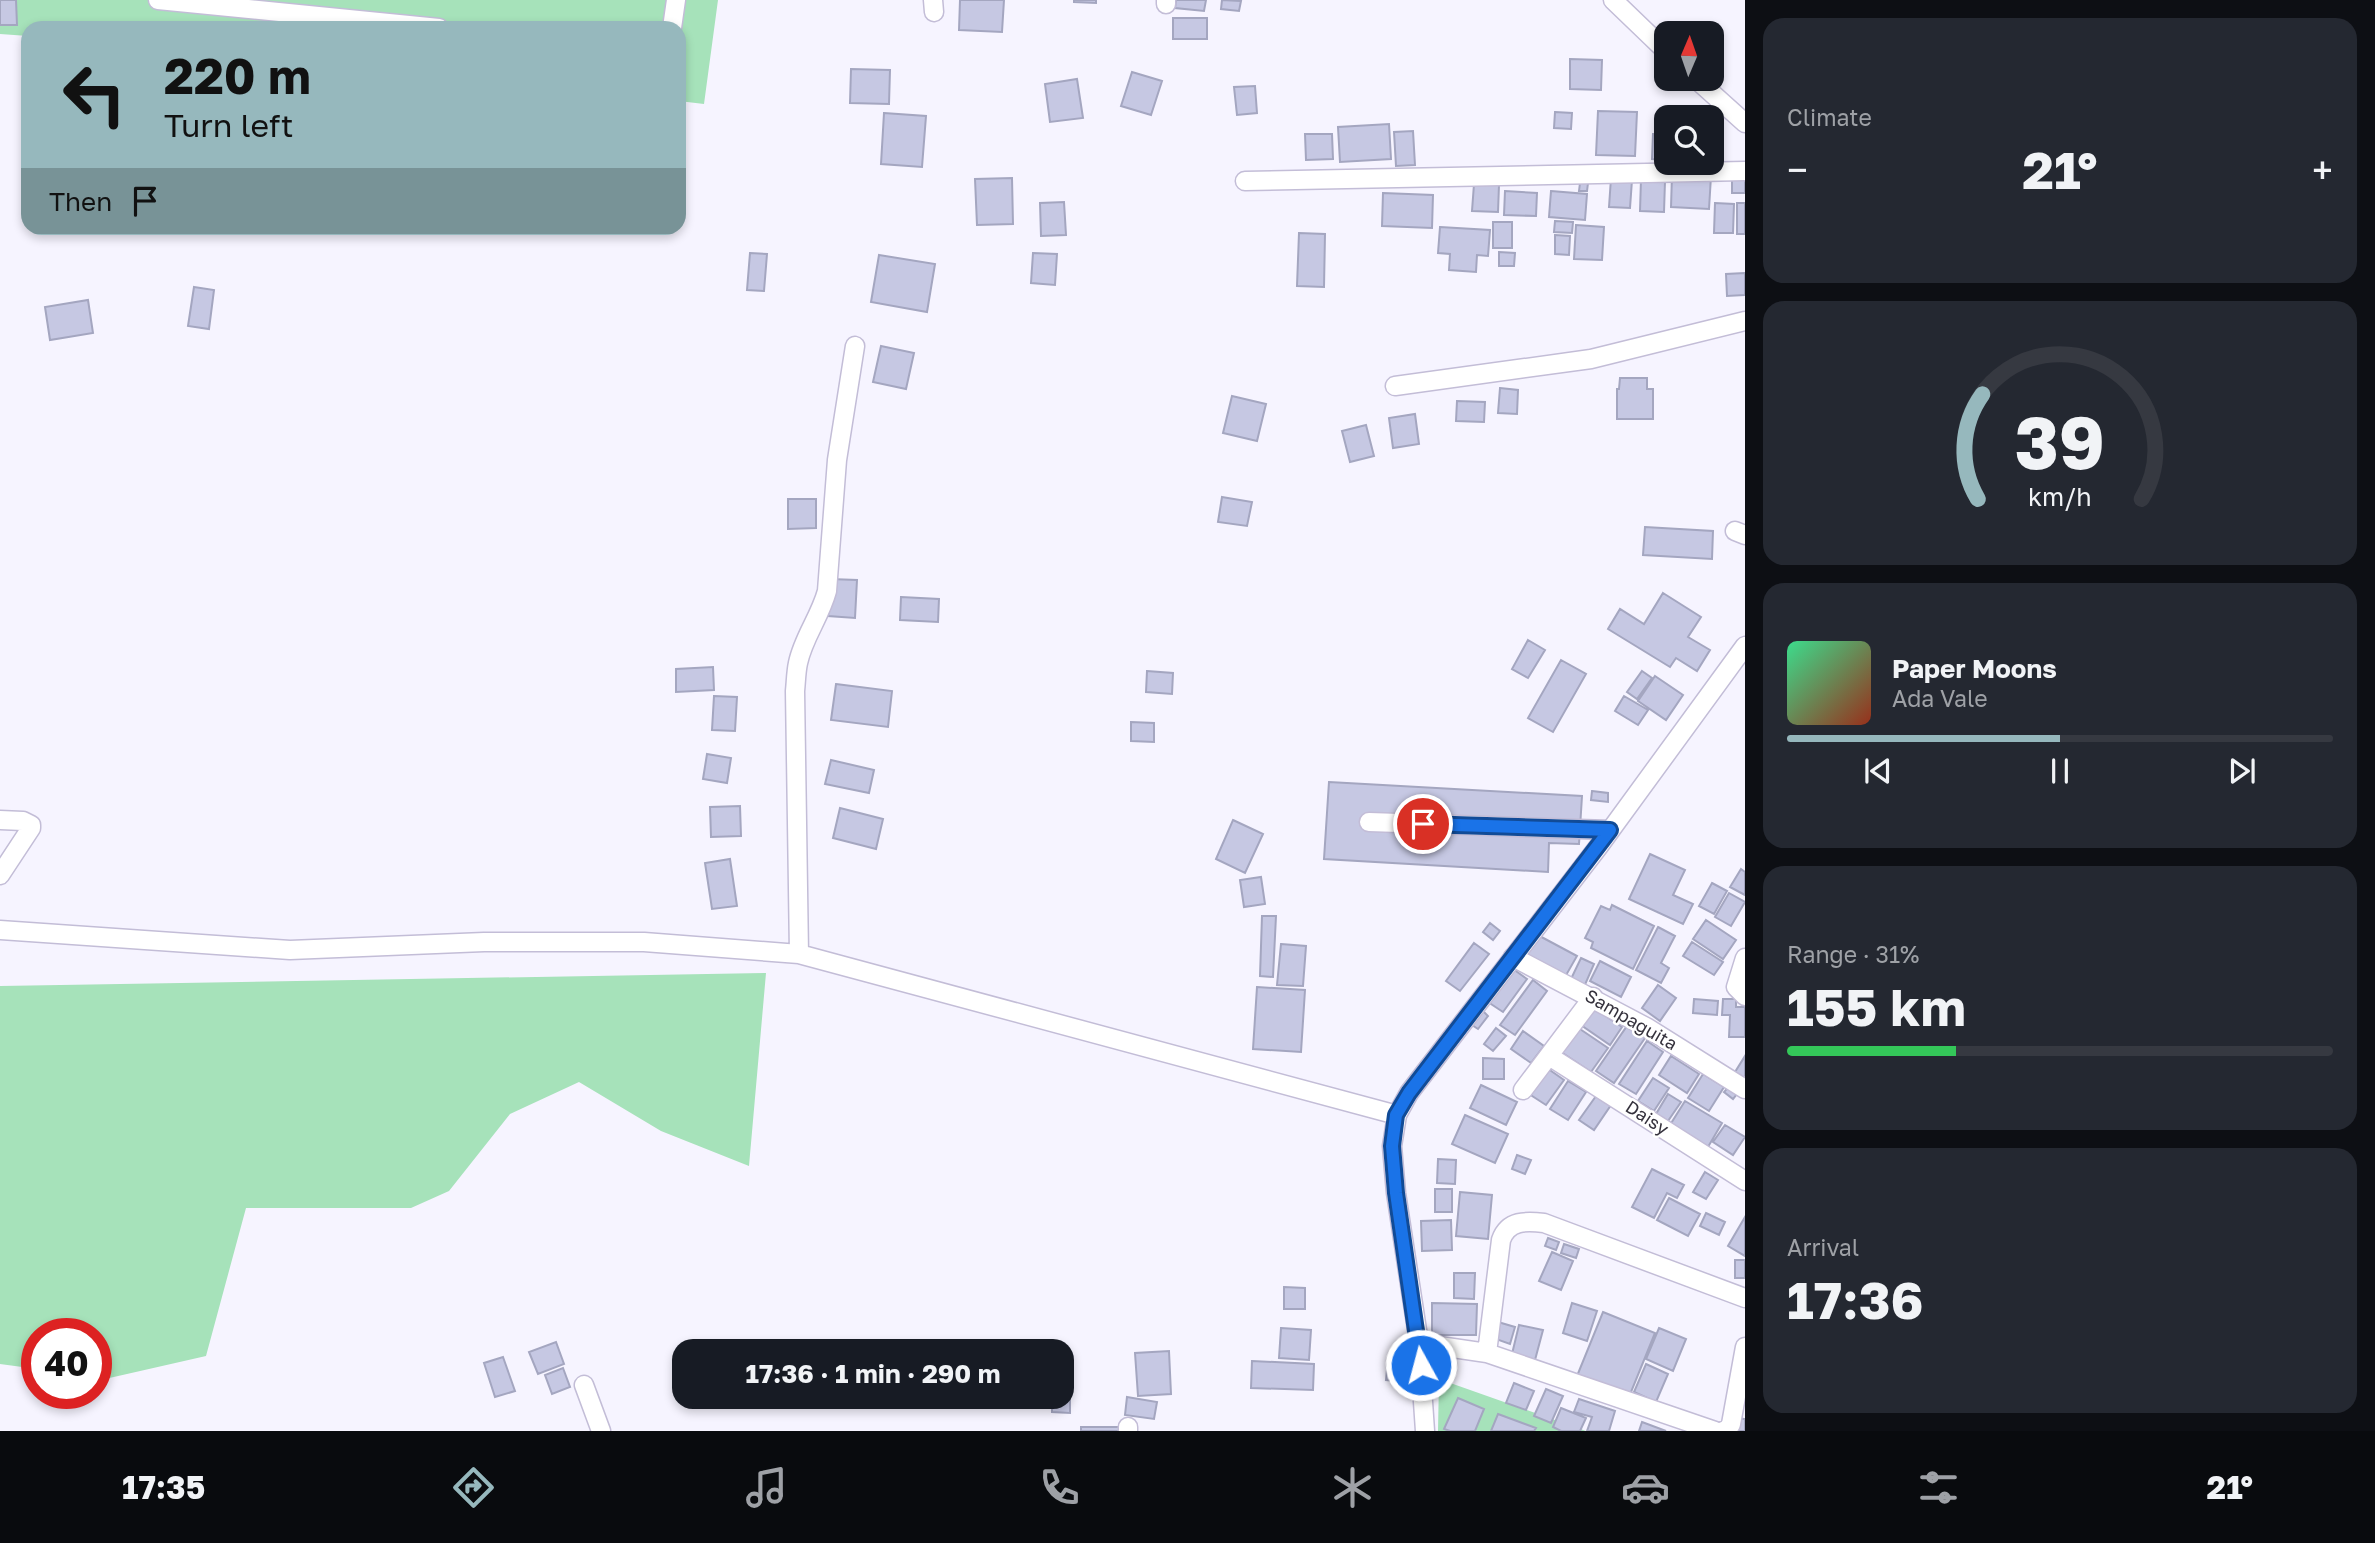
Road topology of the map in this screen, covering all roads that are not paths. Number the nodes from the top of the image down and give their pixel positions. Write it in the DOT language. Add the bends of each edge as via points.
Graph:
graph roads {
  1 [pos="158,0"];
  2 [pos="676,0"];
  3 [pos="1613,0"];
  4 [pos="255,5"];
  5 [pos="383,21"];
  6 [pos="673,21"];
  7 [pos="1654,39"];
  8 [pos="1709,91"];
  9 [pos="1745,123"];
  10 [pos="1745,171"];
  11 [pos="1245,181"];
  12 [pos="1745,321"];
  13 [pos="855,346"];
  14 [pos="1395,386"];
  15 [pos="1745,646"];
  16 [pos="0,820"];
  17 [pos="1369,822"];
  18 [pos="1610,830"];
  19 [pos="0,875"];
  20 [pos="0,930"];
  21 [pos="799,954"];
  22 [pos="1513,957"];
  23 [pos="1745,958"];
  24 [pos="1745,996"];
  25 [pos="1593,997"];
  26 [pos="1549,1056"];
  27 [pos="1745,1089"];
  28 [pos="1522,1090"];
  29 [pos="1396,1115"];
  30 [pos="1745,1181"];
  31 [pos="1745,1298"];
  32 [pos="1419,1343"];
  33 [pos="1745,1347"];
  34 [pos="1487,1353"];
  35 [pos="584,1385"];
  36 [pos="601,1431"];
  37 [pos="1425,1431"];
  38 [pos="1715,1431"];
  39 [pos="1723,1431"];
  1 -- 4 [label="street"];
  2 -- 6 [label="street"];
  3 -- 7 [label="street"];
  4 -- 5 [label="street"];
  8 -- 9 [label="street"];
  10 -- 11 [label="street"];
  12 -- 14 [label="street" via="1591,359"];
  13 -- 21 [label="street" via="837,460 827,591 797,664"];
  15 -- 18 [label="street"];
  16 -- 19 [label="street" via="31,825"];
  17 -- 18 [label="street"];
  18 -- 22 [label="street"];
  20 -- 21 [label="street" via="290,950 484,942 644,942"];
  21 -- 29 [label="street"];
  22 -- 25 [label="street, Sampaguita"];
  22 -- 29 [label="street"];
  23 -- 24 [label="street" via="1736,987"];
  25 -- 26 [label="street"];
  25 -- 27 [label="street, Sampaguita"];
  26 -- 28 [label="street"];
  26 -- 30 [label="street, Daisy"];
  29 -- 32 [label="street" via="1392,1146 1396,1193"];
  31 -- 34 [label="street" via="1544,1223 1518,1223 1509,1226 1501,1240"];
  32 -- 34 [label="street"];
  32 -- 37 [label="street"];
  33 -- 39 [label="street" via="1731,1423"];
  34 -- 38 [label="street"];
  35 -- 36 [label="street"];
}
